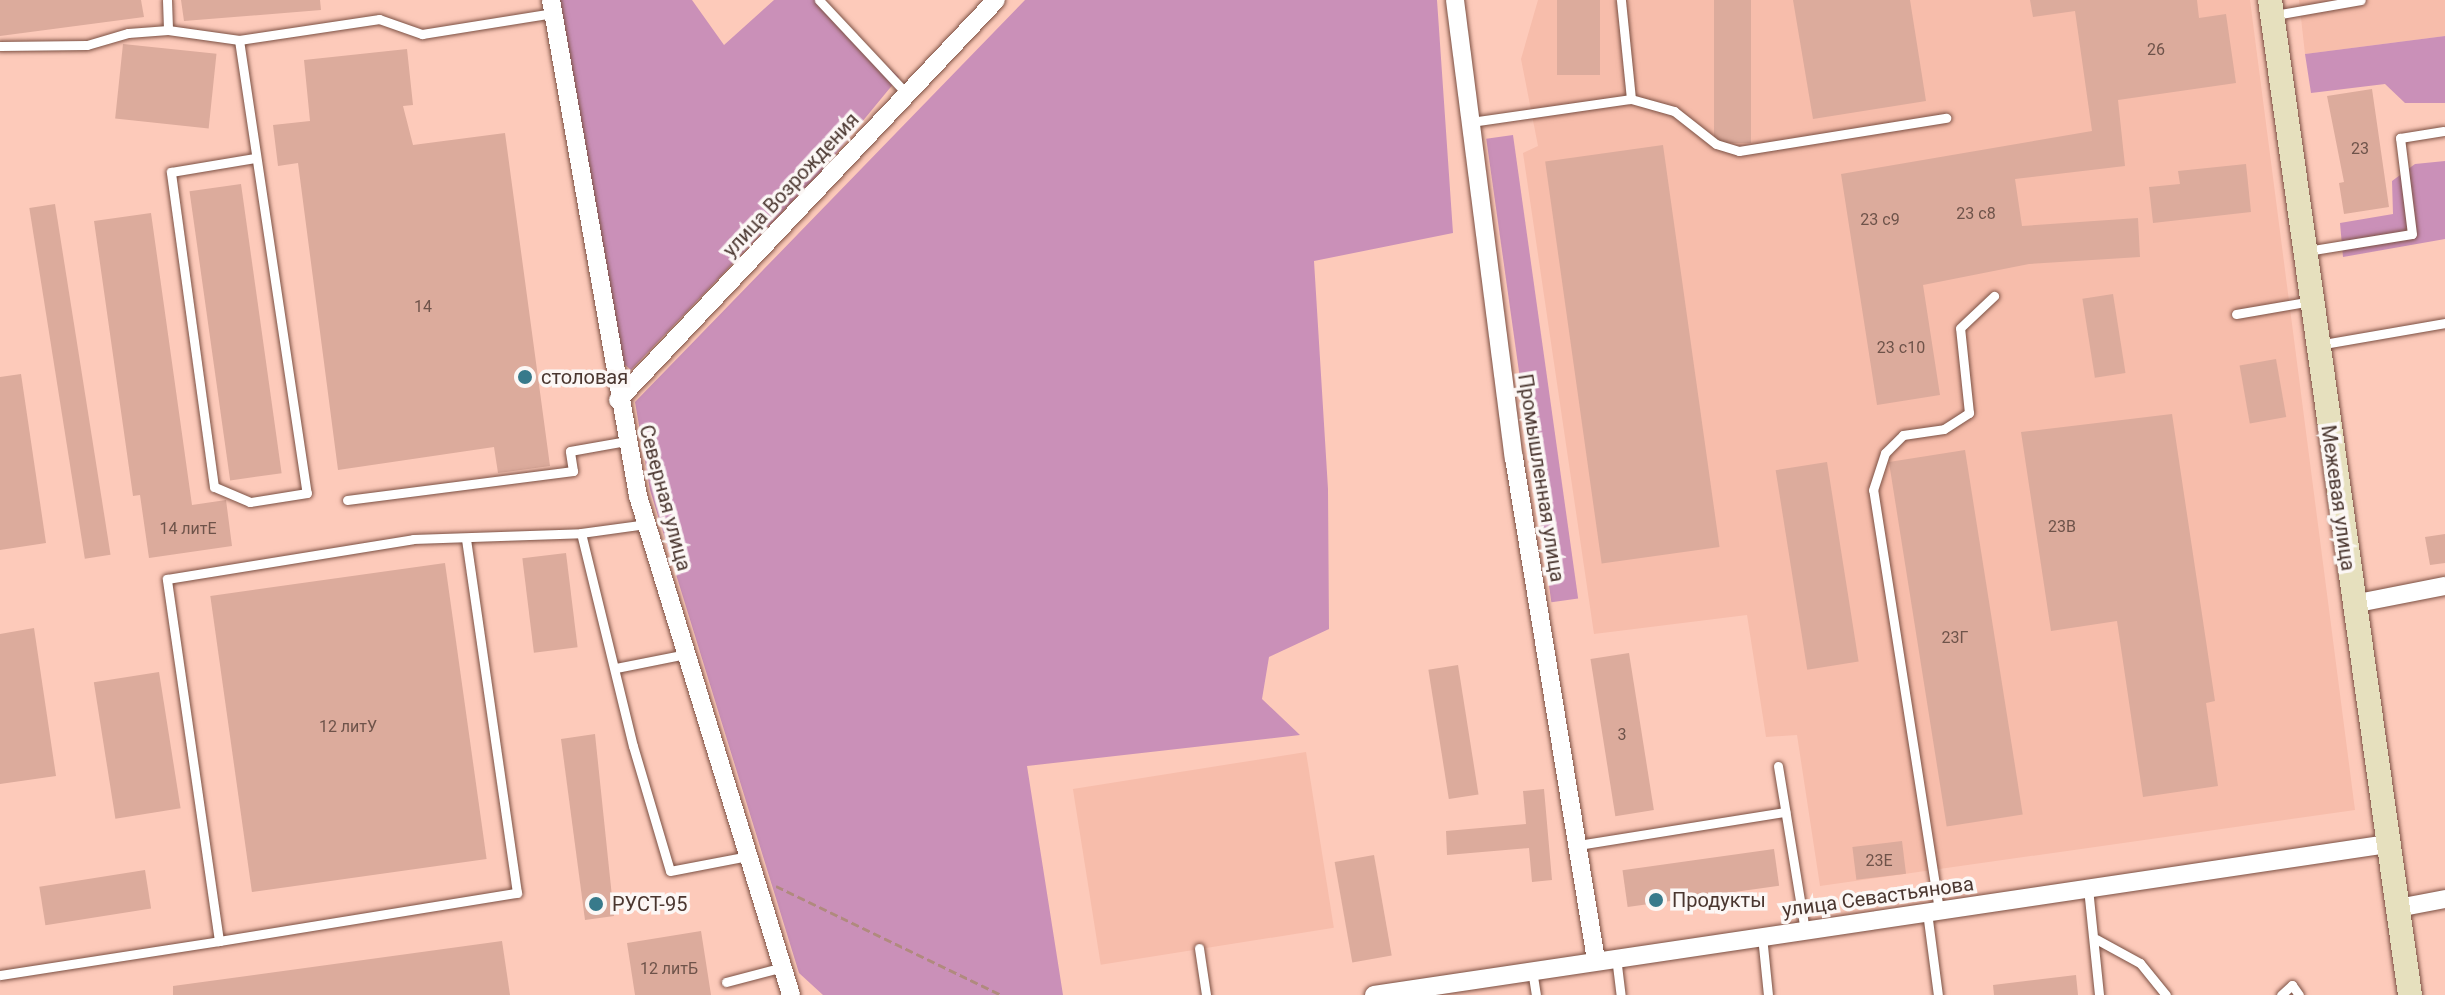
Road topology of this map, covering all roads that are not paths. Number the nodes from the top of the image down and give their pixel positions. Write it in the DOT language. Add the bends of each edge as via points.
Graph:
graph roads {
  1 [pos="167,0"];
  2 [pos="819,0"];
  3 [pos="996,0"];
  4 [pos="1455,0"];
  5 [pos="1621,0"];
  6 [pos="2361,0"];
  7 [pos="552,7"];
  8 [pos="2271,8"];
  9 [pos="168,30"];
  10 [pos="239,40"];
  11 [pos="0,46"];
  12 [pos="907,94"];
  13 [pos="1631,99"];
  14 [pos="1946,118"];
  15 [pos="1471,122"];
  16 [pos="2443,131"];
  17 [pos="255,158"];
  18 [pos="2304,251"];
  19 [pos="1994,296"];
  20 [pos="2311,301"];
  21 [pos="2236,314"];
  22 [pos="2445,323"];
  23 [pos="2317,345"];
  24 [pos="618,400"];
  25 [pos="627,441"];
  26 [pos="347,500"];
  27 [pos="647,524"];
  28 [pos="581,533"];
  29 [pos="466,541"];
  30 [pos="2445,586"];
  31 [pos="2353,604"];
  32 [pos="686,654"];
  33 [pos="616,668"];
  34 [pos="1778,766"];
  35 [pos="1785,812"];
  36 [pos="2388,844"];
  37 [pos="1578,845"];
  38 [pos="748,856"];
  39 [pos="2088,888"];
  40 [pos="2445,899"];
  41 [pos="2398,908"];
  42 [pos="1933,911"];
  43 [pos="1805,930"];
  44 [pos="1762,936"];
  45 [pos="2096,939"];
  46 [pos="219,941"];
  47 [pos="1199,948"];
  48 [pos="1616,957"];
  49 [pos="1596,960"];
  50 [pos="783,967"];
  51 [pos="1532,970"];
  52 [pos="0,975"];
  53 [pos="726,982"];
  54 [pos="1430,991"];
  55 [pos="791,995"];
  56 [pos="1206,995"];
  57 [pos="1374,995"];
  58 [pos="1536,995"];
  59 [pos="1621,995"];
  60 [pos="1768,995"];
  61 [pos="1938,995"];
  62 [pos="2099,995"];
  63 [pos="2166,995"];
  64 [pos="2281,995"];
  65 [pos="2299,995"];
  66 [pos="2410,995"];
  1 -- 9 [label="lane"];
  2 -- 12 [label="lane"];
  3 -- 12 [label="street, улица Возрождения"];
  4 -- 15 [label="street, Промышленная улица"];
  5 -- 13 [label="lane"];
  6 -- 8 [label="lane"];
  7 -- 10 [label="lane" via="422,34 379,19"];
  7 -- 24 [label="street, Северная улица"];
  8 -- 18 [label="street, Межевая улица"];
  9 -- 10 [label="lane"];
  9 -- 11 [label="lane" via="128,33 87,45"];
  10 -- 17 [label="lane"];
  12 -- 24 [label="street, улица Возрождения"];
  13 -- 14 [label="lane" via="1674,111 1716,144 1739,151"];
  13 -- 15 [label="lane"];
  15 -- 37 [label="street, Промышленная улица" via="1514,458"];
  16 -- 18 [label="lane" via="2400,138 2412,234"];
  17 -- 17 [label="lane" via="307,493 250,502 214,487 171,172"];
  18 -- 20 [label="street, Межевая улица"];
  19 -- 42 [label="lane" via="1960,328 1969,413 1944,429 1903,435 1885,453 1873,490"];
  20 -- 21 [label="lane"];
  20 -- 23 [label="street, Межевая улица"];
  22 -- 23 [label="lane"];
  23 -- 31 [label="street, Межевая улица"];
  24 -- 25 [label="street, Северная улица"];
  25 -- 26 [label="lane" via="570,451 573,471"];
  25 -- 27 [label="street, Северная улица"];
  27 -- 28 [label="lane"];
  27 -- 32 [label="street, Северная улица"];
  28 -- 29 [label="lane"];
  28 -- 33 [label="lane"];
  29 -- 46 [label="lane" via="517,893"];
  29 -- 46 [label="lane" via="413,539 167,579"];
  30 -- 31 [label="street"];
  31 -- 36 [label="street, Межевая улица"];
  32 -- 33 [label="lane"];
  32 -- 38 [label="street, Северная улица"];
  33 -- 38 [label="lane" via="670,871"];
  34 -- 35 [label="lane"];
  35 -- 37 [label="lane"];
  35 -- 43 [label="lane"];
  36 -- 39 [label="street, улица Севастьянова"];
  36 -- 41 [label="street, Межевая улица"];
  37 -- 49 [label="street, Промышленная улица"];
  38 -- 50 [label="street, Северная улица"];
  39 -- 42 [label="street, улица Севастьянова"];
  39 -- 45 [label="lane"];
  40 -- 41 [label="street"];
  41 -- 66 [label="street, Межевая улица"];
  42 -- 43 [label="street, улица Севастьянова"];
  42 -- 61 [label="lane"];
  43 -- 44 [label="street, улица Севастьянова"];
  44 -- 48 [label="street, улица Севастьянова"];
  44 -- 60 [label="lane"];
  45 -- 62 [label="lane"];
  45 -- 63 [label="lane" via="2140,963"];
  46 -- 52 [label="lane"];
  47 -- 56 [label="lane"];
  48 -- 49 [label="street, улица Севастьянова"];
  48 -- 59 [label="lane"];
  49 -- 51 [label="street, улица Севастьянова"];
  50 -- 53 [label="lane"];
  50 -- 55 [label="street, Северная улица"];
  51 -- 54 [label="street, улица Севастьянова"];
  51 -- 58 [label="lane"];
  54 -- 57 [label="street, улица Севастьянова"];
  64 -- 65 [label="lane" via="2292,985"];
}
